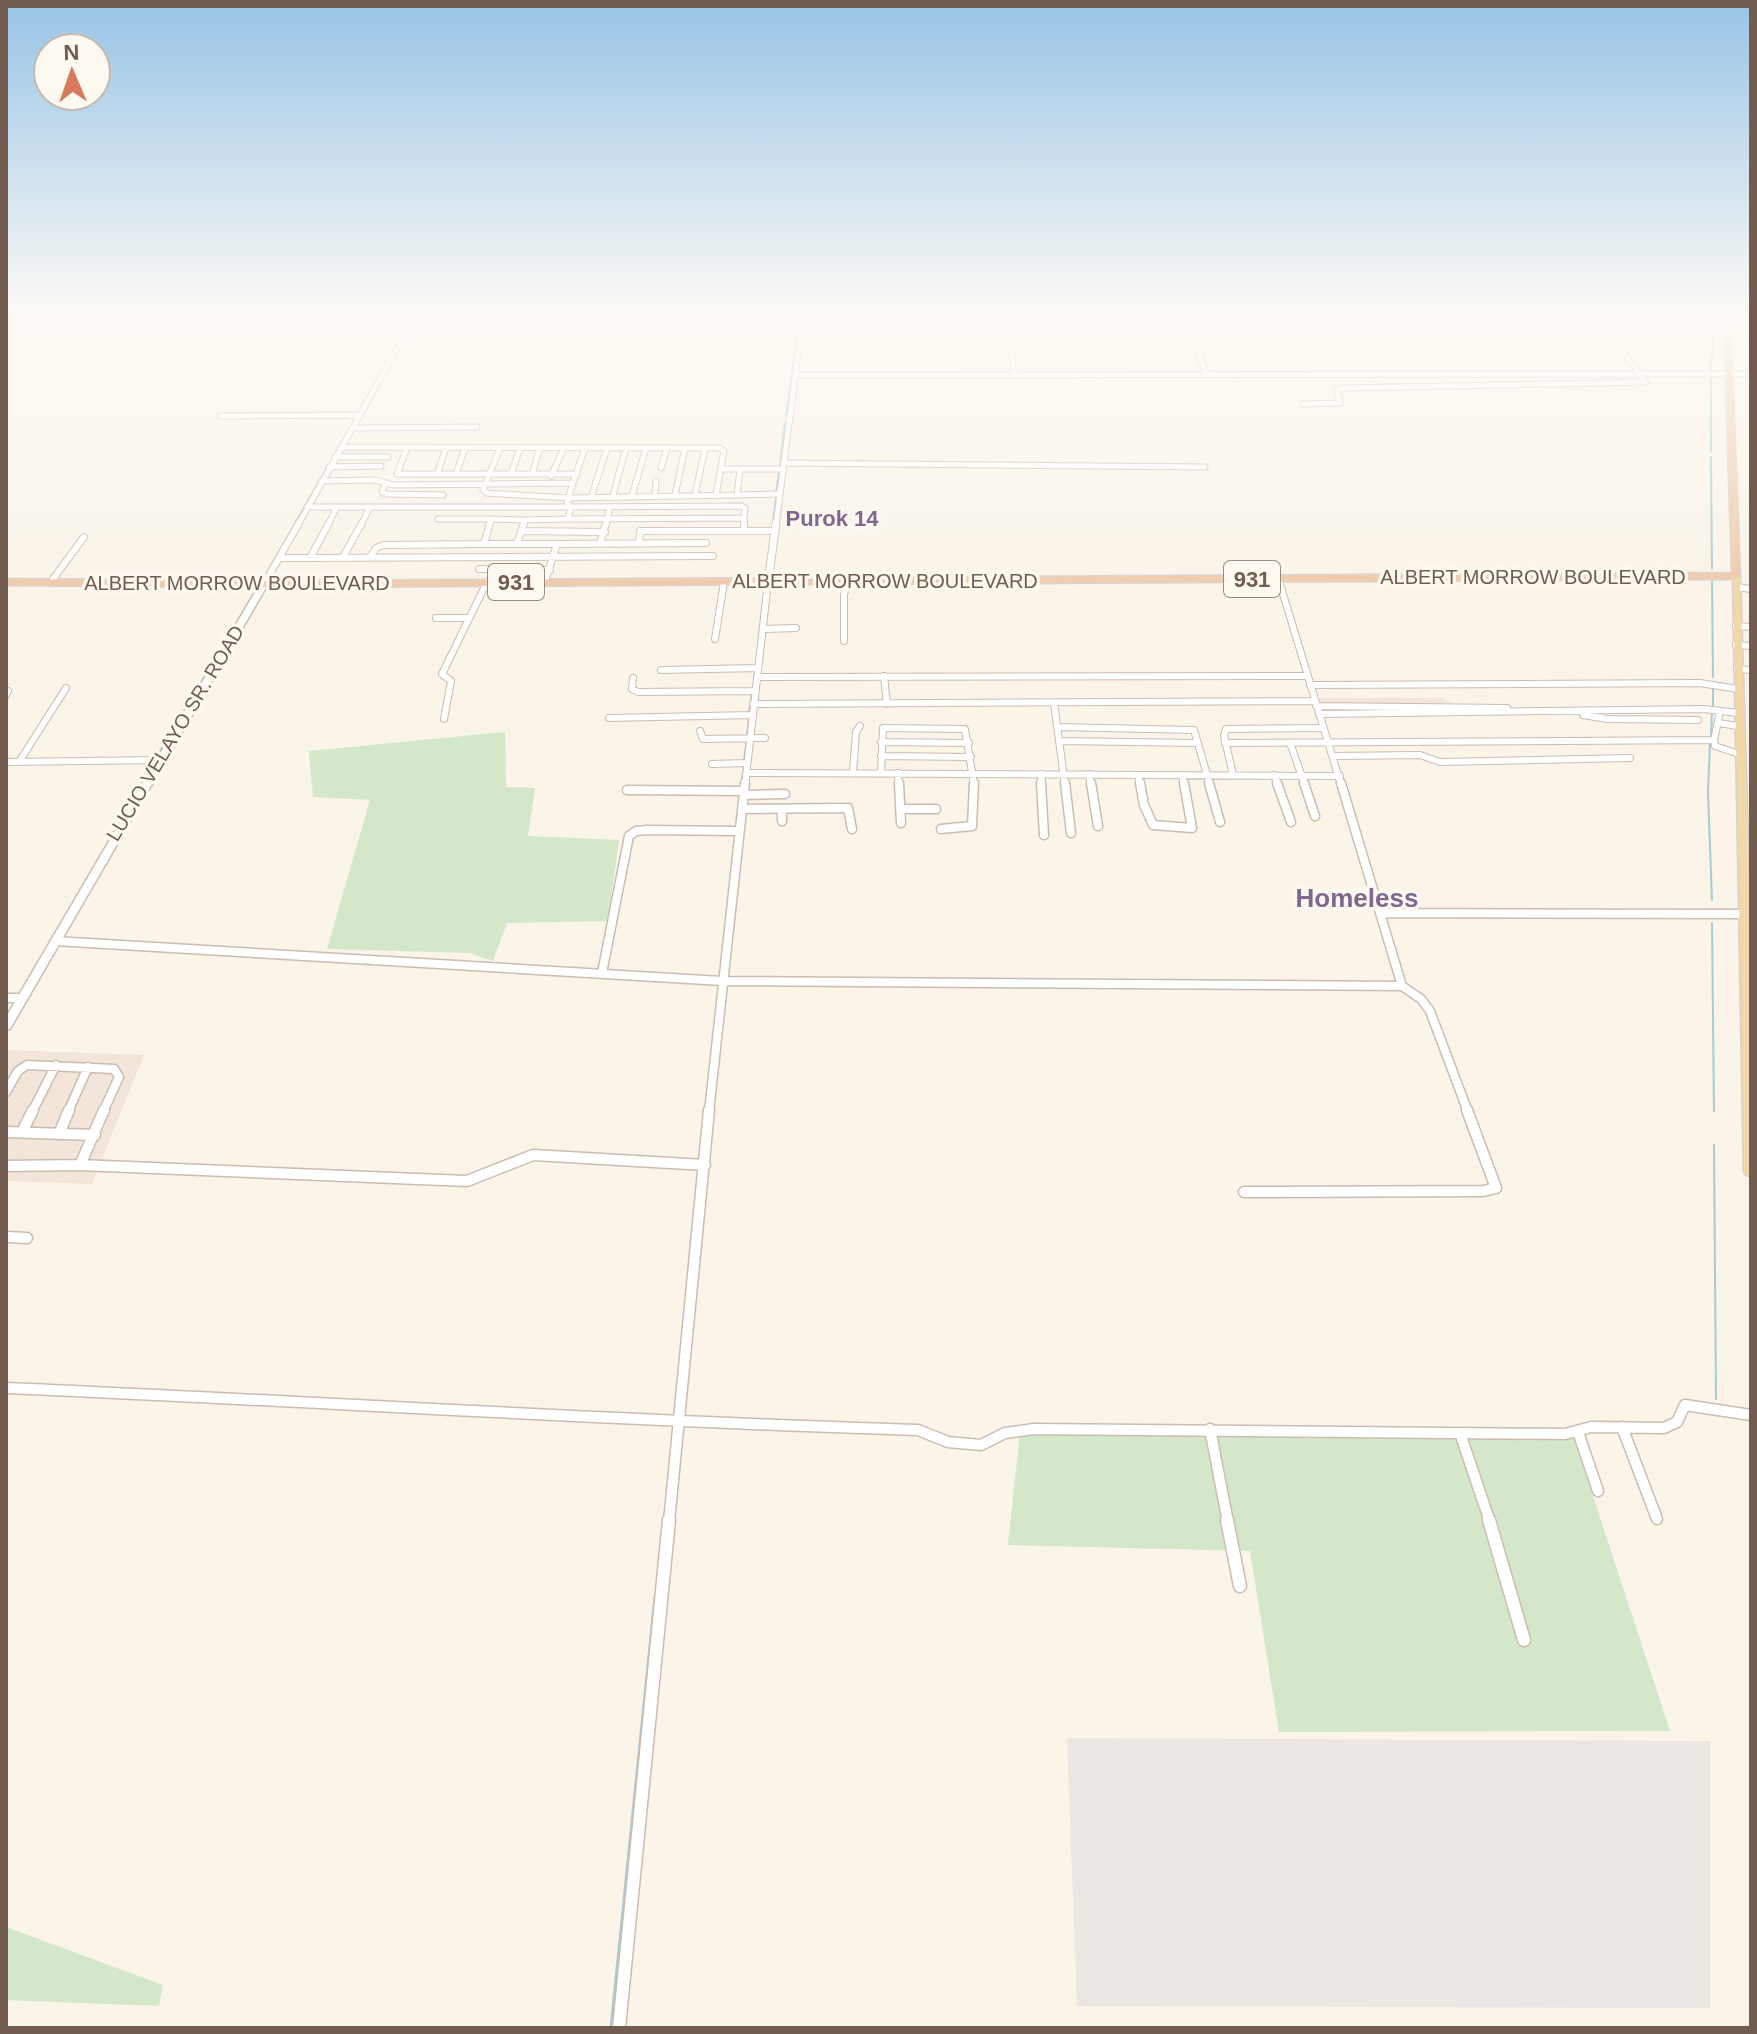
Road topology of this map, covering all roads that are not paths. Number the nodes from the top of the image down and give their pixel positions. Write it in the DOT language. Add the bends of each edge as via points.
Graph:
graph roads {
  1 [pos="363,410"];
  2 [pos="791,410"];
  3 [pos="1730,410"];
  4 [pos="360,415"];
  5 [pos="220,416"];
  6 [pos="477,427"];
  7 [pos="353,428"];
  8 [pos="341,447"];
  9 [pos="407,448"];
  10 [pos="446,448"];
  11 [pos="465,448"];
  12 [pos="500,448"];
  13 [pos="520,448"];
  14 [pos="540,448"];
  15 [pos="564,448"];
  16 [pos="585,448"];
  17 [pos="607,448"];
  18 [pos="626,448"];
  19 [pos="646,448"];
  20 [pos="667,448"];
  21 [pos="685,448"];
  22 [pos="705,448"];
  23 [pos="335,457"];
  24 [pos="388,457"];
  25 [pos="381,466"];
  26 [pos="782,466"];
  27 [pos="329,467"];
  28 [pos="1205,467"];
  29 [pos="661,468"];
  30 [pos="721,469"];
  31 [pos="740,469"];
  32 [pos="437,474"];
  33 [pos="456,474"];
  34 [pos="491,474"];
  35 [pos="511,474"];
  36 [pos="532,474"];
  37 [pos="552,474"];
  38 [pos="577,474"];
  39 [pos="321,481"];
  40 [pos="656,481"];
  41 [pos="487,483"];
  42 [pos="548,483"];
  43 [pos="573,483"];
  44 [pos="385,484"];
  45 [pos="778,494"];
  46 [pos="443,495"];
  47 [pos="592,495"];
  48 [pos="613,495"];
  49 [pos="655,495"];
  50 [pos="675,495"];
  51 [pos="695,495"];
  52 [pos="716,495"];
  53 [pos="737,495"];
  54 [pos="632,496"];
  55 [pos="550,497"];
  56 [pos="569,498"];
  57 [pos="307,507"];
  58 [pos="337,507"];
  59 [pos="370,507"];
  60 [pos="571,507"];
  61 [pos="610,507"];
  62 [pos="744,518"];
  63 [pos="438,519"];
  64 [pos="491,519"];
  65 [pos="568,519"];
  66 [pos="642,519"];
  67 [pos="525,520"];
  68 [pos="607,520"];
  69 [pos="521,531"];
  70 [pos="640,531"];
  71 [pos="744,531"];
  72 [pos="775,531"];
  73 [pos="605,532"];
  74 [pos="84,537"];
  75 [pos="639,542"];
  76 [pos="600,543"];
  77 [pos="706,543"];
  78 [pos="484,544"];
  79 [pos="517,544"];
  80 [pos="557,544"];
  81 [pos="555,556"];
  82 [pos="713,556"];
  83 [pos="343,557"];
  84 [pos="370,557"];
  85 [pos="279,558"];
  86 [pos="310,558"];
  87 [pos="479,569"];
  88 [pos="548,574"];
  89 [pos="1274,577"];
  90 [pos="53,579"];
  91 [pos="1736,579"];
  92 [pos="768,580"];
  93 [pos="849,581"];
  94 [pos="6,582"];
  95 [pos="35,582"];
  96 [pos="265,582"];
  97 [pos="487,582"];
  98 [pos="724,582"];
  99 [pos="1751,589"];
  100 [pos="436,618"];
  101 [pos="469,618"];
  102 [pos="1736,626"];
  103 [pos="1751,627"];
  104 [pos="796,628"];
  105 [pos="764,629"];
  106 [pos="715,639"];
  107 [pos="844,641"];
  108 [pos="1736,645"];
  109 [pos="1751,646"];
  110 [pos="1737,669"];
  111 [pos="661,670"];
  112 [pos="1751,670"];
  113 [pos="757,672"];
  114 [pos="884,676"];
  115 [pos="1308,676"];
  116 [pos="633,678"];
  117 [pos="1310,685"];
  118 [pos="66,688"];
  119 [pos="1738,689"];
  120 [pos="754,691"];
  121 [pos="1054,703"];
  122 [pos="753,704"];
  123 [pos="888,704"];
  124 [pos="1316,707"];
  125 [pos="1600,711"];
  126 [pos="1720,711"];
  127 [pos="1567,713"];
  128 [pos="1738,713"];
  129 [pos="752,715"];
  130 [pos="889,715"];
  131 [pos="609,718"];
  132 [pos="444,719"];
  133 [pos="1607,719"];
  134 [pos="1698,720"];
  135 [pos="1719,723"];
  136 [pos="860,726"];
  137 [pos="1738,726"];
  138 [pos="1057,727"];
  139 [pos="1323,728"];
  140 [pos="700,731"];
  141 [pos="749,738"];
  142 [pos="765,738"];
  143 [pos="1714,740"];
  144 [pos="1059,741"];
  145 [pos="881,742"];
  146 [pos="969,743"];
  147 [pos="1198,743"];
  148 [pos="1225,743"];
  149 [pos="1290,743"];
  150 [pos="1329,744"];
  151 [pos="1739,754"];
  152 [pos="881,756"];
  153 [pos="1334,756"];
  154 [pos="971,757"];
  155 [pos="1630,758"];
  156 [pos="160,760"];
  157 [pos="6,762"];
  158 [pos="19,762"];
  159 [pos="746,763"];
  160 [pos="712,764"];
  161 [pos="746,773"];
  162 [pos="853,773"];
  163 [pos="881,773"];
  164 [pos="898,773"];
  165 [pos="1041,774"];
  166 [pos="1064,774"];
  167 [pos="1089,774"];
  168 [pos="974,775"];
  169 [pos="1138,775"];
  170 [pos="1182,775"];
  171 [pos="1206,775"];
  172 [pos="1233,775"];
  173 [pos="1274,775"];
  174 [pos="1301,776"];
  175 [pos="1340,776"];
  176 [pos="627,790"];
  177 [pos="744,793"];
  178 [pos="785,794"];
  179 [pos="742,809"];
  180 [pos="782,809"];
  181 [pos="901,809"];
  182 [pos="936,809"];
  183 [pos="1315,816"];
  184 [pos="782,821"];
  185 [pos="1220,822"];
  186 [pos="1291,822"];
  187 [pos="901,823"];
  188 [pos="1098,826"];
  189 [pos="852,829"];
  190 [pos="941,829"];
  191 [pos="739,831"];
  192 [pos="1071,833"];
  193 [pos="1044,835"];
  194 [pos="1381,913"];
  195 [pos="1747,914"];
  196 [pos="55,941"];
  197 [pos="602,973"];
  198 [pos="722,981"];
  199 [pos="1402,986"];
  200 [pos="6,998"];
  201 [pos="22,998"];
  202 [pos="6,1026"];
  203 [pos="56,1065"];
  204 [pos="88,1067"];
  205 [pos="6,1092"];
  206 [pos="6,1132"];
  207 [pos="22,1132"];
  208 [pos="59,1134"];
  209 [pos="95,1135"];
  210 [pos="80,1165"];
  211 [pos="705,1165"];
  212 [pos="6,1166"];
  213 [pos="1751,1171"];
  214 [pos="1244,1192"];
  215 [pos="6,1237"];
  216 [pos="27,1238"];
  217 [pos="6,1388"];
  218 [pos="1751,1415"];
  219 [pos="680,1423"];
  220 [pos="1622,1427"];
  221 [pos="1210,1429"];
  222 [pos="1578,1432"];
  223 [pos="1460,1433"];
  224 [pos="1598,1491"];
  225 [pos="1657,1519"];
  226 [pos="1240,1586"];
  227 [pos="1524,1640"];
  228 [pos="619,2028"];
  1 -- 4 [label="street, LUCIO VELAYO SR. ROAD"];
  2 -- 26 [label="street"];
  3 -- 91 [label="highway"];
  4 -- 5 [label="street"];
  4 -- 7 [label="street, LUCIO VELAYO SR. ROAD"];
  6 -- 7 [label="street"];
  7 -- 8 [label="street, LUCIO VELAYO SR. ROAD"];
  8 -- 9 [label="street"];
  8 -- 23 [label="street, LUCIO VELAYO SR. ROAD"];
  9 -- 10 [label="street"];
  9 -- 32 [label="street" via="396,473"];
  10 -- 11 [label="street"];
  10 -- 32 [label="street"];
  11 -- 12 [label="street"];
  11 -- 33 [label="street"];
  12 -- 13 [label="street"];
  12 -- 34 [label="street"];
  13 -- 14 [label="street"];
  13 -- 35 [label="street"];
  14 -- 15 [label="street"];
  14 -- 36 [label="street"];
  15 -- 16 [label="street"];
  15 -- 37 [label="street"];
  16 -- 17 [label="street"];
  16 -- 38 [label="street"];
  17 -- 18 [label="street"];
  17 -- 47 [label="street"];
  18 -- 19 [label="street"];
  18 -- 48 [label="street"];
  19 -- 20 [label="street"];
  19 -- 54 [label="street"];
  20 -- 21 [label="street"];
  20 -- 29 [label="street"];
  21 -- 22 [label="street"];
  21 -- 50 [label="street"];
  22 -- 30 [label="street" via="723,449"];
  22 -- 51 [label="street"];
  23 -- 24 [label="street"];
  23 -- 27 [label="street, LUCIO VELAYO SR. ROAD"];
  25 -- 27 [label="street"];
  26 -- 28 [label="street"];
  26 -- 31 [label="street"];
  26 -- 45 [label="street"];
  27 -- 39 [label="street, LUCIO VELAYO SR. ROAD"];
  30 -- 31 [label="street"];
  30 -- 52 [label="street"];
  31 -- 53 [label="street"];
  32 -- 33 [label="street"];
  33 -- 34 [label="street"];
  34 -- 35 [label="street"];
  34 -- 41 [label="street"];
  35 -- 36 [label="street"];
  36 -- 37 [label="street"];
  37 -- 38 [label="street"];
  37 -- 42 [label="street"];
  38 -- 43 [label="street"];
  39 -- 44 [label="street"];
  39 -- 57 [label="street, LUCIO VELAYO SR. ROAD"];
  40 -- 49 [label="street"];
  41 -- 42 [label="street"];
  41 -- 44 [label="street"];
  41 -- 55 [label="street" via="487,493"];
  42 -- 43 [label="street"];
  42 -- 55 [label="street"];
  43 -- 56 [label="street"];
  44 -- 46 [label="street" via="381,490 386,494"];
  45 -- 53 [label="street"];
  45 -- 72 [label="street"];
  47 -- 48 [label="street"];
  47 -- 56 [label="street"];
  48 -- 54 [label="street"];
  49 -- 50 [label="street"];
  49 -- 54 [label="street"];
  50 -- 51 [label="street"];
  51 -- 52 [label="street"];
  52 -- 53 [label="street"];
  55 -- 56 [label="street"];
  56 -- 60 [label="street"];
  57 -- 58 [label="street"];
  57 -- 85 [label="street, LUCIO VELAYO SR. ROAD"];
  58 -- 59 [label="street"];
  58 -- 86 [label="street"];
  59 -- 60 [label="street"];
  59 -- 83 [label="street"];
  60 -- 61 [label="street"];
  60 -- 65 [label="street"];
  61 -- 62 [label="street" via="741,506"];
  61 -- 68 [label="street"];
  62 -- 66 [label="street"];
  62 -- 71 [label="street"];
  63 -- 64 [label="street"];
  64 -- 67 [label="street"];
  64 -- 78 [label="street"];
  65 -- 67 [label="street"];
  65 -- 68 [label="street"];
  66 -- 68 [label="street"];
  66 -- 70 [label="street"];
  67 -- 69 [label="street"];
  68 -- 73 [label="street"];
  69 -- 73 [label="street"];
  69 -- 79 [label="street"];
  70 -- 71 [label="street"];
  70 -- 75 [label="street"];
  71 -- 72 [label="street"];
  72 -- 92 [label="street"];
  73 -- 76 [label="street"];
  74 -- 90 [label="street"];
  75 -- 76 [label="street"];
  75 -- 77 [label="street"];
  76 -- 80 [label="street"];
  78 -- 79 [label="street"];
  78 -- 84 [label="street" via="384,545"];
  79 -- 80 [label="street"];
  80 -- 81 [label="street"];
  81 -- 82 [label="street"];
  81 -- 84 [label="street"];
  81 -- 88 [label="street"];
  83 -- 84 [label="street"];
  83 -- 86 [label="street"];
  85 -- 86 [label="street"];
  85 -- 96 [label="street, LUCIO VELAYO SR. ROAD"];
  87 -- 88 [label="street"];
  88 -- 92 [label="highway, ALBERT MORROW BOULEVARD / 931"];
  88 -- 96 [label="highway, ALBERT MORROW BOULEVARD / 931"];
  89 -- 91 [label="highway, ALBERT MORROW BOULEVARD / 931"];
  89 -- 92 [label="highway, ALBERT MORROW BOULEVARD / 931"];
  89 -- 93 [label="highway, ALBERT MORROW BOULEVARD / 931"];
  89 -- 115 [label="street"];
  90 -- 95 [label="highway, ALBERT MORROW BOULEVARD / 931"];
  90 -- 96 [label="highway, ALBERT MORROW BOULEVARD / 931"];
  91 -- 99 [label="street"];
  91 -- 102 [label="main road"];
  92 -- 93 [label="highway, ALBERT MORROW BOULEVARD / 931"];
  92 -- 98 [label="highway, ALBERT MORROW BOULEVARD / 931"];
  92 -- 105 [label="street"];
  93 -- 107 [label="street"];
  94 -- 95 [label="highway, ALBERT MORROW BOULEVARD / 931"];
  95 -- 96 [label="highway, ALBERT MORROW BOULEVARD / 931"];
  96 -- 97 [label="highway, ALBERT MORROW BOULEVARD / 931"];
  96 -- 156 [label="main road, LUCIO VELAYO SR. ROAD"];
  97 -- 98 [label="highway, ALBERT MORROW BOULEVARD / 931"];
  97 -- 101 [label="street"];
  98 -- 106 [label="street"];
  100 -- 101 [label="street"];
  101 -- 132 [label="street" via="442,674 451,681"];
  102 -- 103 [label="street"];
  102 -- 108 [label="main road"];
  104 -- 105 [label="street"];
  105 -- 113 [label="street"];
  108 -- 109 [label="street"];
  108 -- 110 [label="main road"];
  110 -- 112 [label="street"];
  110 -- 119 [label="main road"];
  111 -- 113 [label="street"];
  113 -- 114 [label="street"];
  113 -- 120 [label="street"];
  114 -- 115 [label="street"];
  114 -- 123 [label="street"];
  115 -- 117 [label="street"];
  116 -- 120 [label="street" via="632,689 643,693"];
  117 -- 119 [label="street" via="1700,683"];
  117 -- 124 [label="street"];
  118 -- 158 [label="street"];
  119 -- 128 [label="main road"];
  120 -- 122 [label="street"];
  121 -- 123 [label="street"];
  121 -- 124 [label="street"];
  121 -- 138 [label="street"];
  122 -- 123 [label="street"];
  122 -- 129 [label="street"];
  123 -- 130 [label="street"];
  124 -- 127 [label="street"];
  124 -- 139 [label="street"];
  125 -- 126 [label="street"];
  125 -- 127 [label="street"];
  125 -- 133 [label="street"];
  126 -- 128 [label="street"];
  126 -- 135 [label="street"];
  127 -- 133 [label="street"];
  128 -- 137 [label="main road"];
  129 -- 131 [label="street"];
  129 -- 141 [label="street"];
  133 -- 134 [label="street"];
  135 -- 137 [label="street"];
  135 -- 143 [label="street"];
  136 -- 162 [label="street"];
  137 -- 151 [label="main road"];
  138 -- 144 [label="street"];
  138 -- 147 [label="street" via="1191,729"];
  139 -- 148 [label="street" via="1229,728 1224,731"];
  139 -- 150 [label="street"];
  140 -- 141 [label="street" via="703,739"];
  141 -- 142 [label="street"];
  141 -- 159 [label="street"];
  143 -- 150 [label="street"];
  143 -- 151 [label="street" via="1715,746"];
  144 -- 147 [label="street"];
  144 -- 166 [label="street"];
  145 -- 146 [label="street"];
  145 -- 146 [label="street" via="885,727 963,727"];
  145 -- 152 [label="street"];
  146 -- 154 [label="street"];
  147 -- 171 [label="street"];
  148 -- 149 [label="street"];
  148 -- 172 [label="street"];
  149 -- 150 [label="street"];
  149 -- 174 [label="street"];
  150 -- 153 [label="street"];
  151 -- 195 [label="main road"];
  152 -- 154 [label="street"];
  152 -- 163 [label="street"];
  153 -- 155 [label="street" via="1420,755 1440,762"];
  153 -- 175 [label="street"];
  154 -- 168 [label="street"];
  156 -- 158 [label="street"];
  156 -- 196 [label="main road, LUCIO VELAYO SR. ROAD"];
  157 -- 158 [label="street"];
  159 -- 160 [label="street"];
  159 -- 161 [label="street"];
  161 -- 162 [label="street"];
  161 -- 177 [label="street"];
  162 -- 163 [label="street"];
  163 -- 164 [label="street"];
  164 -- 168 [label="street"];
  164 -- 181 [label="street"];
  165 -- 166 [label="street"];
  165 -- 168 [label="street"];
  165 -- 193 [label="street"];
  166 -- 167 [label="street"];
  166 -- 192 [label="street"];
  167 -- 169 [label="street"];
  167 -- 188 [label="street"];
  168 -- 190 [label="street" via="972,826"];
  169 -- 170 [label="street"];
  169 -- 170 [label="street" via="1153,825 1193,828"];
  170 -- 171 [label="street"];
  171 -- 172 [label="street"];
  171 -- 185 [label="street"];
  172 -- 173 [label="street"];
  173 -- 174 [label="street"];
  173 -- 186 [label="street"];
  174 -- 175 [label="street"];
  174 -- 183 [label="street"];
  175 -- 194 [label="street"];
  176 -- 177 [label="street"];
  177 -- 178 [label="street"];
  177 -- 179 [label="street"];
  179 -- 180 [label="street"];
  179 -- 191 [label="street"];
  180 -- 184 [label="street"];
  180 -- 189 [label="street" via="849,809"];
  181 -- 182 [label="street"];
  181 -- 187 [label="street"];
  191 -- 197 [label="street" via="647,830 629,836"];
  191 -- 198 [label="street"];
  194 -- 195 [label="street"];
  194 -- 199 [label="street"];
  195 -- 213 [label="main road"];
  196 -- 197 [label="street"];
  196 -- 201 [label="main road, LUCIO VELAYO SR. ROAD"];
  197 -- 198 [label="street"];
  198 -- 199 [label="street"];
  198 -- 211 [label="street"];
  199 -- 214 [label="street" via="1430,1011 1496,1188"];
  200 -- 201 [label="street"];
  201 -- 202 [label="main road, LUCIO VELAYO SR. ROAD"];
  203 -- 204 [label="street"];
  203 -- 205 [label="street" via="23,1066"];
  203 -- 207 [label="street"];
  204 -- 208 [label="street"];
  204 -- 209 [label="street" via="114,1069 119,1077"];
  206 -- 207 [label="street"];
  207 -- 208 [label="street"];
  208 -- 209 [label="street"];
  209 -- 210 [label="street"];
  210 -- 211 [label="street" via="467,1181 490,1177 510,1161 533,1155"];
  210 -- 212 [label="street"];
  211 -- 219 [label="street"];
  215 -- 216 [label="street"];
  217 -- 219 [label="street"];
  218 -- 220 [label="street" via="1685,1405 1674,1425"];
  219 -- 221 [label="street" via="918,1430 948,1442 981,1445 1005,1433 1034,1429"];
  219 -- 228 [label="street"];
  220 -- 222 [label="street"];
  220 -- 225 [label="street"];
  221 -- 223 [label="street"];
  221 -- 226 [label="street"];
  222 -- 223 [label="street"];
  222 -- 224 [label="street"];
  223 -- 227 [label="street"];
}
